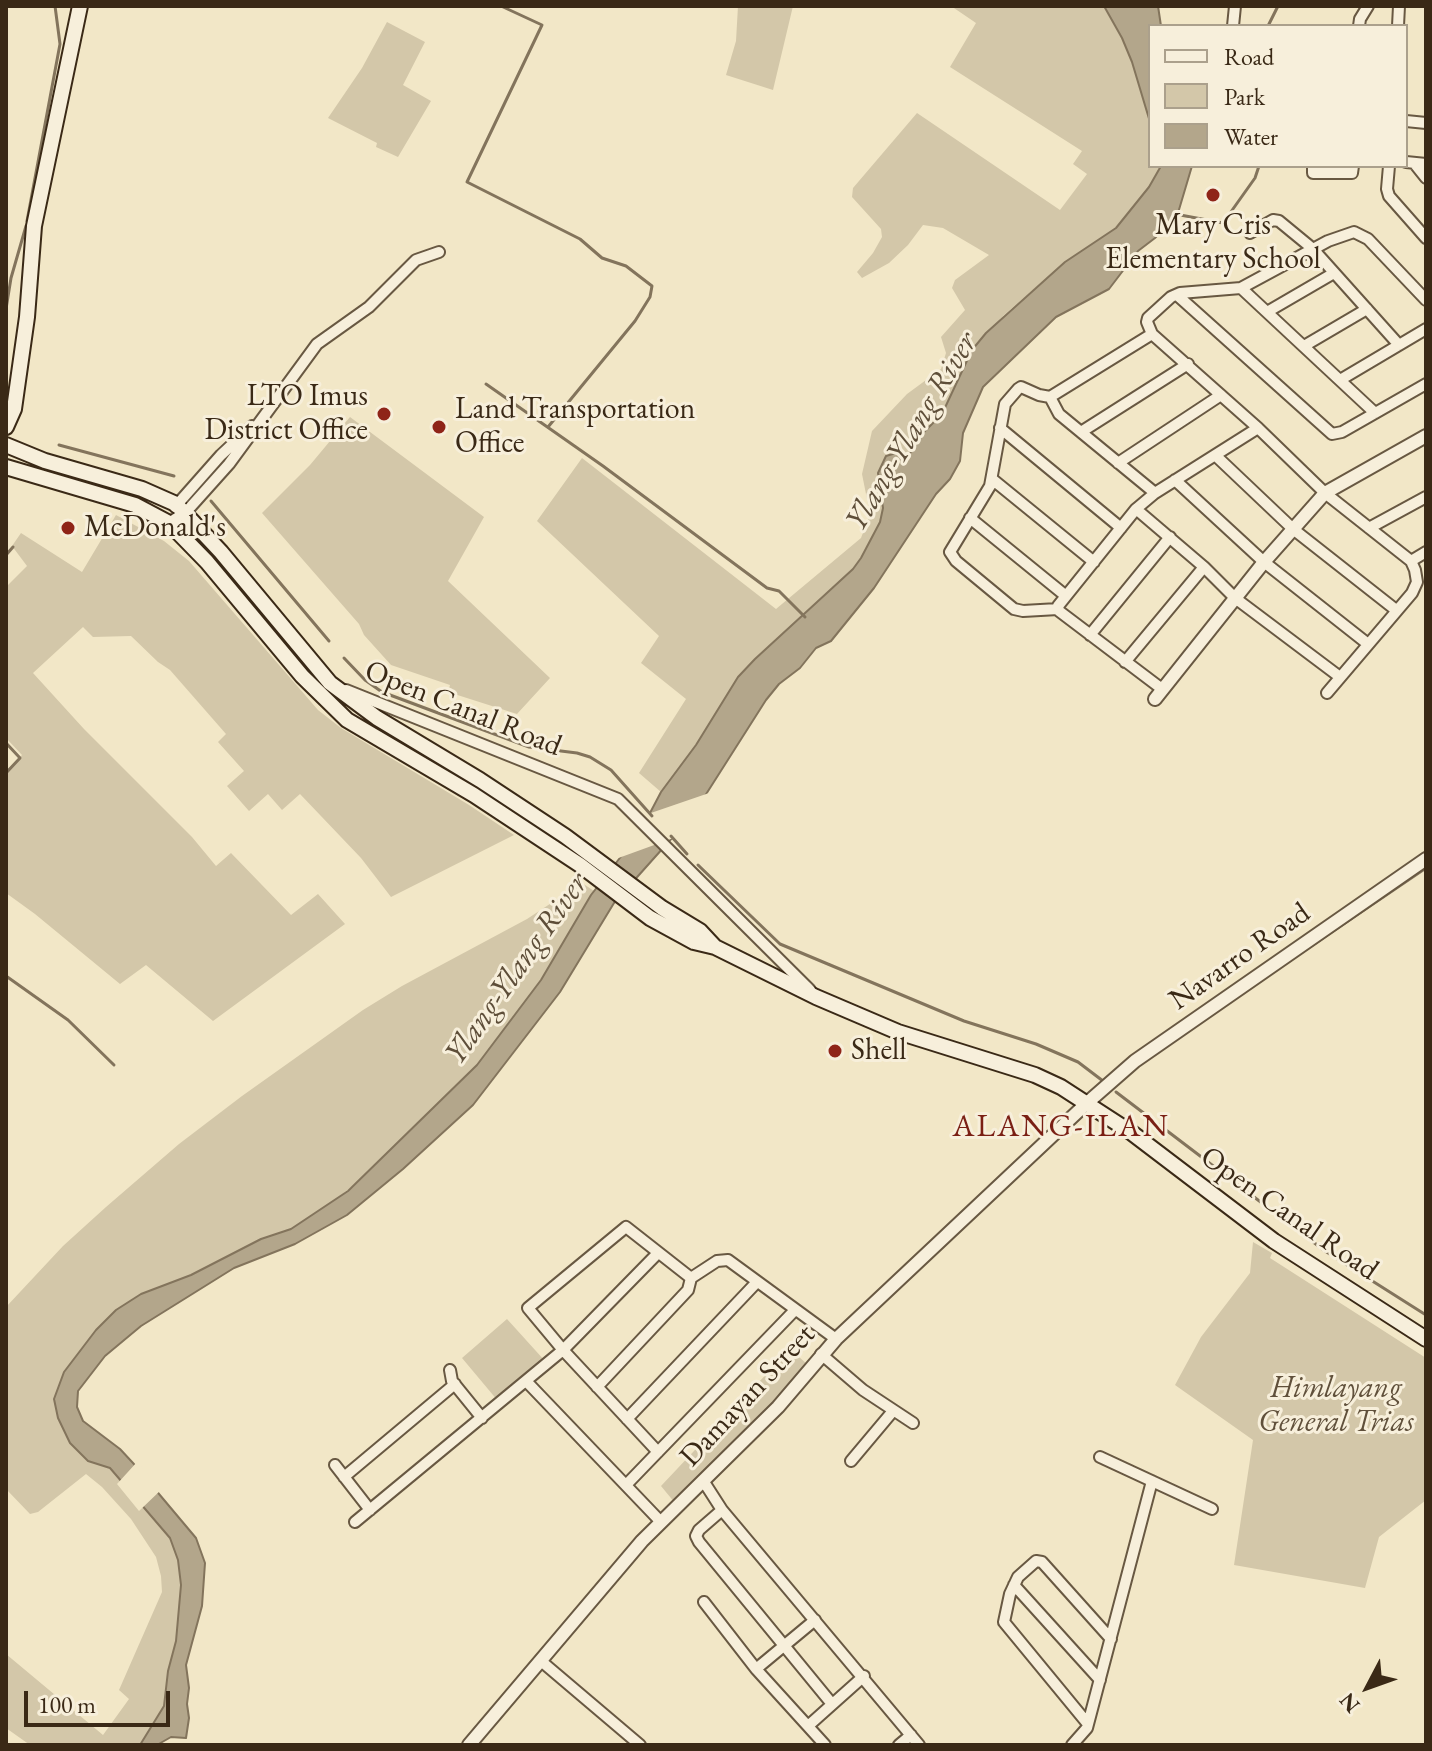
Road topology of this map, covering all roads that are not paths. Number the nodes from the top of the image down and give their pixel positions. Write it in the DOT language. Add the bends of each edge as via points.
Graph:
graph roads {
  1 [pos="80,6"];
  2 [pos="1368,6"];
  3 [pos="1359,24"];
  4 [pos="1415,163"];
  5 [pos="1313,168"];
  6 [pos="1389,168"];
  7 [pos="1352,170"];
  8 [pos="1426,178"];
  9 [pos="1250,233"];
  10 [pos="1426,238"];
  11 [pos="1313,249"];
  12 [pos="439,252"];
  13 [pos="1334,273"];
  14 [pos="1241,288"];
  15 [pos="1177,295"];
  16 [pos="1426,300"];
  17 [pos="1367,309"];
  18 [pos="1267,312"];
  19 [pos="1426,329"];
  20 [pos="1152,334"];
  21 [pos="1399,345"];
  22 [pos="1304,346"];
  23 [pos="1188,364"];
  24 [pos="1340,380"];
  25 [pos="1426,384"];
  26 [pos="1221,395"];
  27 [pos="1050,397"];
  28 [pos="1375,413"];
  29 [pos="6,427"];
  30 [pos="1000,428"];
  31 [pos="1258,428"];
  32 [pos="1081,432"];
  33 [pos="1426,436"];
  34 [pos="6,445"];
  35 [pos="1215,455"];
  36 [pos="1118,463"];
  37 [pos="6,467"];
  38 [pos="992,479"];
  39 [pos="1175,480"];
  40 [pos="1155,493"];
  41 [pos="1325,493"];
  42 [pos="1426,497"];
  43 [pos="181,508"];
  44 [pos="1136,509"];
  45 [pos="970,518"];
  46 [pos="169,523"];
  47 [pos="1121,528"];
  48 [pos="1369,528"];
  49 [pos="1293,529"];
  50 [pos="1170,537"];
  51 [pos="1426,552"];
  52 [pos="1411,561"];
  53 [pos="1094,562"];
  54 [pos="1264,562"];
  55 [pos="1204,567"];
  56 [pos="1415,589"];
  57 [pos="1066,596"];
  58 [pos="1235,598"];
  59 [pos="1426,599"];
  60 [pos="1058,609"];
  61 [pos="1396,610"];
  62 [pos="1090,635"];
  63 [pos="1368,644"];
  64 [pos="1125,662"];
  65 [pos="1340,677"];
  66 [pos="330,683"];
  67 [pos="1327,693"];
  68 [pos="1158,694"];
  69 [pos="585,859"];
  70 [pos="1426,859"];
  71 [pos="816,997"];
  72 [pos="1087,1103"];
  73 [pos="658,1253"];
  74 [pos="691,1278"];
  75 [pos="757,1282"];
  76 [pos="795,1310"];
  77 [pos="836,1339"];
  78 [pos="1426,1339"];
  79 [pos="563,1350"];
  80 [pos="821,1354"];
  81 [pos="450,1370"];
  82 [pos="526,1381"];
  83 [pos="455,1384"];
  84 [pos="597,1387"];
  85 [pos="893,1411"];
  86 [pos="482,1418"];
  87 [pos="627,1419"];
  88 [pos="913,1423"];
  89 [pos="658,1452"];
  90 [pos="1100,1457"];
  91 [pos="851,1461"];
  92 [pos="335,1465"];
  93 [pos="344,1477"];
  94 [pos="1152,1481"];
  95 [pos="704,1482"];
  96 [pos="626,1485"];
  97 [pos="1212,1509"];
  98 [pos="370,1510"];
  99 [pos="722,1510"];
  100 [pos="355,1522"];
  101 [pos="661,1522"];
  102 [pos="1014,1585"];
  103 [pos="704,1602"];
  104 [pos="815,1620"];
  105 [pos="1111,1639"];
  106 [pos="784,1646"];
  107 [pos="541,1661"];
  108 [pos="756,1669"];
  109 [pos="864,1676"];
  110 [pos="1100,1680"];
  111 [pos="832,1704"];
  112 [pos="1088,1724"];
  113 [pos="808,1726"];
  114 [pos="911,1735"];
  115 [pos="469,1745"];
  116 [pos="640,1745"];
  117 [pos="825,1745"];
  118 [pos="899,1745"];
  119 [pos="919,1745"];
  120 [pos="1072,1745"];
  1 -- 29 [label="main road" via="34,226 27,317 14,409"];
  2 -- 3 [label="street"];
  4 -- 8 [label="street"];
  5 -- 7 [label="street" via="1313,173"];
  6 -- 10 [label="street" via="1389,196"];
  9 -- 11 [label="street" via="1279,221"];
  11 -- 13 [label="street"];
  11 -- 14 [label="street"];
  11 -- 16 [label="street" via="1361,234"];
  12 -- 43 [label="street" via="416,260 369,307 317,344 273,405 221,455"];
  13 -- 17 [label="street"];
  13 -- 18 [label="street"];
  14 -- 15 [label="street"];
  14 -- 18 [label="street"];
  15 -- 20 [label="street" via="1148,318"];
  15 -- 28 [label="street" via="1326,431 1336,434"];
  17 -- 21 [label="street"];
  17 -- 22 [label="street"];
  18 -- 22 [label="street"];
  19 -- 21 [label="street"];
  20 -- 23 [label="street"];
  20 -- 27 [label="street"];
  21 -- 24 [label="street"];
  22 -- 24 [label="street"];
  23 -- 26 [label="street"];
  23 -- 32 [label="street"];
  24 -- 28 [label="street"];
  25 -- 28 [label="street"];
  26 -- 31 [label="street"];
  26 -- 36 [label="street"];
  27 -- 30 [label="street" via="1021,387 1005,404"];
  27 -- 32 [label="street" via="1059,414"];
  30 -- 38 [label="street"];
  30 -- 47 [label="street"];
  31 -- 35 [label="street"];
  31 -- 41 [label="street"];
  32 -- 36 [label="street"];
  33 -- 41 [label="street"];
  34 -- 43 [label="main road" via="142,489"];
  35 -- 39 [label="street"];
  35 -- 49 [label="street"];
  36 -- 40 [label="street"];
  37 -- 46 [label="main road, Open Canal Road" via="135,505"];
  38 -- 45 [label="street"];
  38 -- 53 [label="street"];
  39 -- 40 [label="street"];
  39 -- 54 [label="street"];
  40 -- 44 [label="street"];
  41 -- 48 [label="street"];
  41 -- 49 [label="street"];
  42 -- 48 [label="street"];
  43 -- 46 [label="street"];
  43 -- 66 [label="main road"];
  44 -- 47 [label="street"];
  44 -- 50 [label="street"];
  45 -- 57 [label="street"];
  45 -- 60 [label="street" via="950,552 956,561 1014,609"];
  46 -- 69 [label="main road, Open Canal Road" via="347,720"];
  47 -- 53 [label="street"];
  48 -- 52 [label="street"];
  49 -- 54 [label="street"];
  49 -- 61 [label="street"];
  50 -- 55 [label="street"];
  50 -- 62 [label="street"];
  51 -- 52 [label="street"];
  52 -- 56 [label="street"];
  53 -- 57 [label="street"];
  54 -- 58 [label="street"];
  54 -- 63 [label="street"];
  55 -- 58 [label="street"];
  55 -- 64 [label="street"];
  56 -- 59 [label="street"];
  56 -- 61 [label="street"];
  57 -- 60 [label="street"];
  58 -- 65 [label="street"];
  58 -- 68 [label="street"];
  60 -- 62 [label="street"];
  61 -- 63 [label="street"];
  62 -- 64 [label="street"];
  63 -- 65 [label="street"];
  64 -- 68 [label="street"];
  65 -- 67 [label="street"];
  66 -- 69 [label="main road, Open Canal Road" via="480,780"];
  66 -- 71 [label="street, Open Canal Road" via="618,799"];
  69 -- 71 [label="main road, Open Canal Road" via="694,942 715,947"];
  70 -- 72 [label="street, Navarro Road" via="1135,1061"];
  71 -- 72 [label="main road, Open Canal Road" via="898,1032 1047,1080"];
  72 -- 77 [label="street, Damayan Street"];
  72 -- 78 [label="main road, Open Canal Road" via="1274,1241"];
  73 -- 74 [label="street"];
  73 -- 79 [label="street"];
  73 -- 79 [label="street" via="626,1227 528,1308"];
  74 -- 75 [label="street" via="728,1260"];
  74 -- 84 [label="street" via="688,1290"];
  75 -- 76 [label="street"];
  75 -- 87 [label="street"];
  76 -- 77 [label="street"];
  76 -- 89 [label="street"];
  77 -- 80 [label="street, Damayan Street"];
  79 -- 82 [label="street"];
  79 -- 84 [label="street"];
  80 -- 85 [label="street"];
  80 -- 95 [label="street, Damayan Street" via="778,1407"];
  81 -- 83 [label="street"];
  82 -- 86 [label="street"];
  82 -- 96 [label="street"];
  83 -- 86 [label="street"];
  83 -- 93 [label="street"];
  84 -- 87 [label="street"];
  85 -- 88 [label="street"];
  85 -- 91 [label="street"];
  86 -- 98 [label="street"];
  87 -- 89 [label="street"];
  89 -- 96 [label="street"];
  90 -- 94 [label="street"];
  92 -- 93 [label="street"];
  93 -- 98 [label="street"];
  94 -- 97 [label="street"];
  94 -- 105 [label="street"];
  95 -- 99 [label="street"];
  95 -- 101 [label="street, Damayan Street"];
  96 -- 101 [label="street"];
  98 -- 100 [label="street"];
  99 -- 104 [label="street"];
  99 -- 106 [label="street" via="696,1536"];
  101 -- 107 [label="street, Damayan Street"];
  102 -- 105 [label="street" via="1036,1561 1042,1562"];
  102 -- 110 [label="street"];
  102 -- 112 [label="street" via="1004,1622"];
  103 -- 108 [label="street"];
  104 -- 106 [label="street"];
  104 -- 109 [label="street"];
  105 -- 110 [label="street"];
  106 -- 108 [label="street"];
  106 -- 111 [label="street"];
  107 -- 115 [label="street, Damayan Street"];
  107 -- 116 [label="street"];
  108 -- 113 [label="street"];
  109 -- 111 [label="street"];
  109 -- 114 [label="street"];
  110 -- 112 [label="street"];
  111 -- 113 [label="street"];
  112 -- 120 [label="street"];
  113 -- 117 [label="street"];
  114 -- 118 [label="street"];
  114 -- 119 [label="street"];
}
